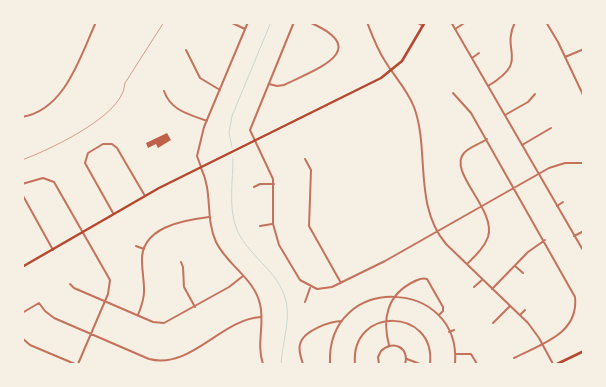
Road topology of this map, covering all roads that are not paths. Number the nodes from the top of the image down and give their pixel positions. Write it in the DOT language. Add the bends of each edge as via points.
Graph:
graph roads {
  1 [pos="96,22"];
  2 [pos="230,22"];
  3 [pos="248,22"];
  4 [pos="294,22"];
  5 [pos="309,22"];
  6 [pos="366,22"];
  7 [pos="416,22"];
  8 [pos="425,22"];
  9 [pos="451,22"];
  10 [pos="466,22"];
  11 [pos="515,22"];
  12 [pos="546,22"];
  13 [pos="423,26"];
  14 [pos="245,29"];
  15 [pos="455,29"];
  16 [pos="584,49"];
  17 [pos="186,50"];
  18 [pos="479,53"];
  19 [pos="565,57"];
  20 [pos="472,58"];
  21 [pos="392,71"];
  22 [pos="269,84"];
  23 [pos="488,86"];
  24 [pos="220,90"];
  25 [pos="164,91"];
  26 [pos="453,93"];
  27 [pos="535,94"];
  28 [pos="584,97"];
  29 [pos="505,115"];
  30 [pos="22,117"];
  31 [pos="206,121"];
  32 [pos="551,128"];
  33 [pos="418,129"];
  34 [pos="423,129"];
  35 [pos="111,138"];
  36 [pos="487,140"];
  37 [pos="254,141"];
  38 [pos="110,143"];
  39 [pos="522,145"];
  40 [pos="80,157"];
  41 [pos="85,158"];
  42 [pos="305,159"];
  43 [pos="584,163"];
  44 [pos="201,167"];
  45 [pos="538,174"];
  46 [pos="22,184"];
  47 [pos="274,184"];
  48 [pos="254,186"];
  49 [pos="514,188"];
  50 [pos="426,191"];
  51 [pos="430,191"];
  52 [pos="22,194"];
  53 [pos="145,196"];
  54 [pos="563,202"];
  55 [pos="556,206"];
  56 [pos="481,207"];
  57 [pos="114,214"];
  58 [pos="209,217"];
  59 [pos="273,224"];
  60 [pos="260,226"];
  61 [pos="584,231"];
  62 [pos="83,232"];
  63 [pos="437,232"];
  64 [pos="574,236"];
  65 [pos="545,240"];
  66 [pos="136,246"];
  67 [pos="144,249"];
  68 [pos="53,250"];
  69 [pos="584,252"];
  70 [pos="181,262"];
  71 [pos="467,264"];
  72 [pos="23,266"];
  73 [pos="515,266"];
  74 [pos="523,273"];
  75 [pos="243,276"];
  76 [pos="482,279"];
  77 [pos="341,282"];
  78 [pos="70,284"];
  79 [pos="474,287"];
  80 [pos="310,288"];
  81 [pos="492,289"];
  82 [pos="394,296"];
  83 [pos="105,302"];
  84 [pos="305,302"];
  85 [pos="510,306"];
  86 [pos="195,307"];
  87 [pos="525,310"];
  88 [pos="22,313"];
  89 [pos="520,315"];
  90 [pos="138,316"];
  91 [pos="438,316"];
  92 [pos="262,317"];
  93 [pos="342,321"];
  94 [pos="386,321"];
  95 [pos="493,323"];
  96 [pos="454,330"];
  97 [pos="449,332"];
  98 [pos="91,334"];
  99 [pos="22,338"];
  100 [pos="542,344"];
  101 [pos="389,345"];
  102 [pos="584,351"];
  103 [pos="455,354"];
  104 [pos="514,358"];
  105 [pos="407,359"];
  106 [pos="77,364"];
  107 [pos="263,364"];
  108 [pos="302,364"];
  109 [pos="330,364"];
  110 [pos="355,364"];
  111 [pos="379,364"];
  112 [pos="405,364"];
  113 [pos="420,364"];
  114 [pos="430,364"];
  115 [pos="455,364"];
  116 [pos="477,364"];
  117 [pos="552,364"];
  118 [pos="557,364"];
  1 -- 30 [label="street" via="58,97 42,111"];
  2 -- 14 [label="street"];
  3 -- 14 [label="street"];
  4 -- 22 [label="street"];
  5 -- 22 [label="street" via="327,30 335,38 338,48 334,58 284,85"];
  6 -- 21 [label="street"];
  7 -- 13 [label="street"];
  8 -- 13 [label="main road"];
  9 -- 15 [label="street"];
  10 -- 15 [label="street"];
  11 -- 23 [label="street" via="511,37 511,68"];
  12 -- 19 [label="street"];
  13 -- 21 [label="main road"];
  14 -- 24 [label="street"];
  15 -- 20 [label="street"];
  16 -- 19 [label="street"];
  17 -- 24 [label="street" via="200,78"];
  18 -- 20 [label="street"];
  19 -- 28 [label="street"];
  20 -- 23 [label="street"];
  21 -- 33 [label="street" via="412,102"];
  21 -- 37 [label="main road"];
  22 -- 37 [label="street" via="250,128"];
  23 -- 29 [label="street"];
  24 -- 31 [label="street"];
  25 -- 31 [label="street" via="171,106"];
  26 -- 36 [label="street" via="471,113"];
  27 -- 29 [label="street" via="528,102"];
  29 -- 39 [label="street"];
  31 -- 44 [label="street" via="197,153"];
  32 -- 39 [label="street"];
  33 -- 34 [label="street"];
  33 -- 50 [label="street"];
  35 -- 38 [label="street"];
  36 -- 49 [label="street"];
  36 -- 56 [label="street" via="466,151 460,163"];
  37 -- 44 [label="main road"];
  37 -- 47 [label="street"];
  38 -- 41 [label="street" via="96,148"];
  38 -- 53 [label="street" via="117,148"];
  39 -- 45 [label="street"];
  40 -- 41 [label="street"];
  41 -- 57 [label="street" via="86,166"];
  42 -- 77 [label="street" via="311,170 310,226"];
  43 -- 45 [label="street" via="559,164"];
  44 -- 53 [label="main road"];
  44 -- 58 [label="street" via="209,188"];
  45 -- 49 [label="street"];
  45 -- 55 [label="street"];
  46 -- 62 [label="street" via="43,178 51,180"];
  47 -- 48 [label="street"];
  47 -- 59 [label="street"];
  49 -- 56 [label="street"];
  49 -- 65 [label="street"];
  50 -- 51 [label="street"];
  50 -- 63 [label="street" via="430,217"];
  52 -- 68 [label="street"];
  53 -- 57 [label="main road"];
  54 -- 55 [label="street"];
  55 -- 64 [label="street"];
  56 -- 63 [label="street"];
  56 -- 71 [label="street" via="488,221 489,234 483,247"];
  57 -- 62 [label="main road"];
  58 -- 67 [label="street" via="176,222 154,235"];
  58 -- 75 [label="street" via="218,245"];
  59 -- 60 [label="street"];
  59 -- 80 [label="street" via="279,245 295,273"];
  61 -- 64 [label="street"];
  62 -- 68 [label="main road"];
  62 -- 83 [label="street" via="108,276 110,285"];
  63 -- 71 [label="street"];
  63 -- 77 [label="street"];
  64 -- 69 [label="street"];
  65 -- 73 [label="street"];
  65 -- 100 [label="street" via="574,291 576,302 568,327"];
  66 -- 67 [label="street"];
  67 -- 90 [label="street" via="145,288"];
  68 -- 72 [label="main road"];
  70 -- 86 [label="street" via="184,287"];
  71 -- 76 [label="street"];
  73 -- 74 [label="street"];
  73 -- 81 [label="street"];
  75 -- 86 [label="street"];
  75 -- 92 [label="street" via="257,295"];
  76 -- 79 [label="street"];
  76 -- 81 [label="street"];
  77 -- 80 [label="street" via="324,289"];
  78 -- 83 [label="street"];
  80 -- 84 [label="street"];
  81 -- 85 [label="street"];
  82 -- 91 [label="street" via="415,300"];
  82 -- 91 [label="street" via="405,286 421,278 427,279 443,307"];
  82 -- 93 [label="street" via="367,301"];
  82 -- 94 [label="street"];
  83 -- 90 [label="street"];
  83 -- 98 [label="street"];
  85 -- 89 [label="street"];
  85 -- 95 [label="street"];
  86 -- 90 [label="street" via="164,323"];
  87 -- 89 [label="street"];
  88 -- 98 [label="street" via="39,303 50,316"];
  89 -- 100 [label="street"];
  91 -- 97 [label="street"];
  92 -- 98 [label="street" via="247,318 179,357 164,361 149,359"];
  92 -- 107 [label="street" via="260,343"];
  93 -- 108 [label="street" via="304,337 299,346"];
  93 -- 109 [label="street" via="331,345"];
  94 -- 101 [label="street"];
  94 -- 110 [label="street" via="372,326 363,334 355,349"];
  94 -- 114 [label="street" via="403,322 419,332 428,345"];
  96 -- 97 [label="street"];
  97 -- 103 [label="street"];
  98 -- 106 [label="street"];
  99 -- 106 [label="street" via="30,345"];
  100 -- 104 [label="street"];
  100 -- 117 [label="street"];
  101 -- 105 [label="street" via="401,347"];
  101 -- 111 [label="street" via="380,352"];
  102 -- 118 [label="main road"];
  103 -- 115 [label="street"];
  103 -- 116 [label="street" via="471,354"];
  105 -- 112 [label="street"];
  105 -- 113 [label="street"];
}
